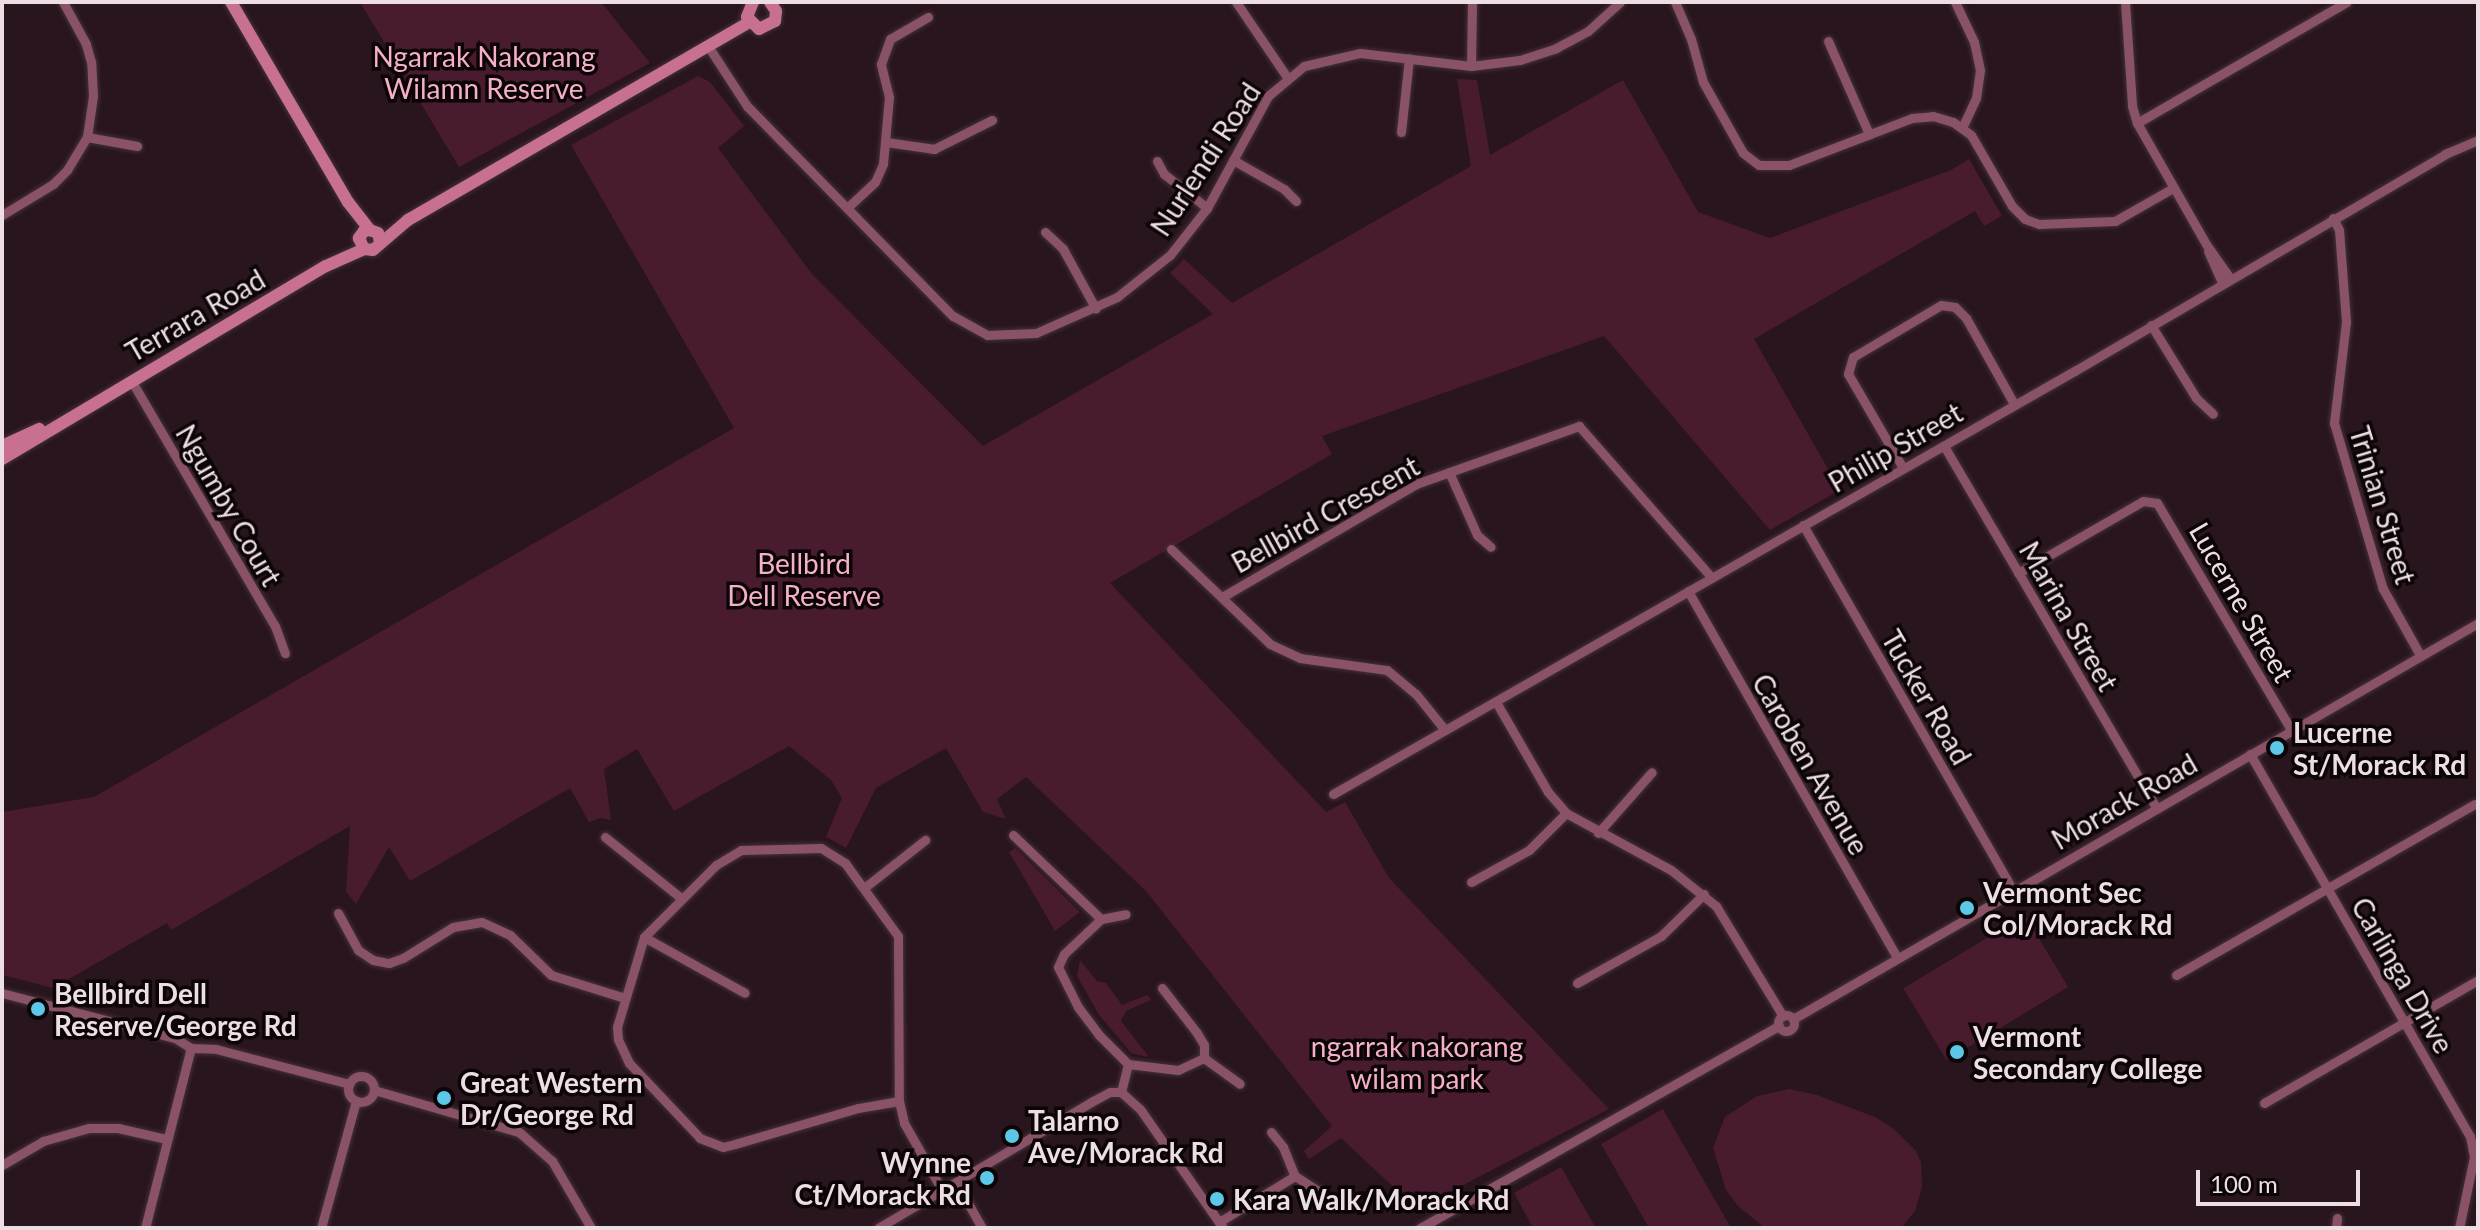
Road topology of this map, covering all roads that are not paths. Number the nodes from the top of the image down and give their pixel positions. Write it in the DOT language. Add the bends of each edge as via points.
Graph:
graph roads {
  1 [pos="231,2"];
  2 [pos="753,2"];
  3 [pos="1236,2"];
  4 [pos="1472,2"];
  5 [pos="1620,2"];
  6 [pos="1675,2"];
  7 [pos="1955,2"];
  8 [pos="2125,2"];
  9 [pos="2347,2"];
  10 [pos="775,3"];
  11 [pos="67,4"];
  12 [pos="928,17"];
  13 [pos="749,22"];
  14 [pos="1828,41"];
  15 [pos="708,46"];
  16 [pos="1409,58"];
  17 [pos="1471,66"];
  18 [pos="1287,77"];
  19 [pos="992,120"];
  20 [pos="2137,123"];
  21 [pos="1962,128"];
  22 [pos="1401,132"];
  23 [pos="1869,134"];
  24 [pos="87,137"];
  25 [pos="2478,140"];
  26 [pos="886,142"];
  27 [pos="137,146"];
  28 [pos="1233,160"];
  29 [pos="1157,161"];
  30 [pos="2173,188"];
  31 [pos="1296,201"];
  32 [pos="847,208"];
  33 [pos="1207,208"];
  34 [pos="2,215"];
  35 [pos="2333,218"];
  36 [pos="408,220"];
  37 [pos="1045,232"];
  38 [pos="365,237"];
  39 [pos="2226,280"];
  40 [pos="1096,309"];
  41 [pos="2151,325"];
  42 [pos="131,380"];
  43 [pos="2014,404"];
  44 [pos="89,405"];
  45 [pos="2213,414"];
  46 [pos="2,446"];
  47 [pos="1944,446"];
  48 [pos="2,459"];
  49 [pos="1903,468"];
  50 [pos="1449,472"];
  51 [pos="1803,525"];
  52 [pos="1491,547"];
  53 [pos="1171,549"];
  54 [pos="2018,573"];
  55 [pos="1711,577"];
  56 [pos="1688,591"];
  57 [pos="1222,597"];
  58 [pos="2478,623"];
  59 [pos="285,653"];
  60 [pos="2420,655"];
  61 [pos="1496,702"];
  62 [pos="1445,730"];
  63 [pos="2291,730"];
  64 [pos="2250,754"];
  65 [pos="1652,772"];
  66 [pos="1333,794"];
  67 [pos="2474,804"];
  68 [pos="2156,808"];
  69 [pos="1566,813"];
  70 [pos="1598,833"];
  71 [pos="1013,835"];
  72 [pos="605,837"];
  73 [pos="925,840"];
  74 [pos="1471,882"];
  75 [pos="2327,887"];
  76 [pos="864,888"];
  77 [pos="2013,890"];
  78 [pos="1704,894"];
  79 [pos="681,898"];
  80 [pos="338,913"];
  81 [pos="1126,914"];
  82 [pos="1101,919"];
  83 [pos="644,937"];
  84 [pos="1897,958"];
  85 [pos="2176,975"];
  86 [pos="2478,980"];
  87 [pos="1577,983"];
  88 [pos="1162,988"];
  89 [pos="2,993"];
  90 [pos="745,993"];
  91 [pos="625,998"];
  92 [pos="1788,1017"];
  93 [pos="2404,1021"];
  94 [pos="191,1048"];
  95 [pos="1204,1058"];
  96 [pos="1128,1064"];
  97 [pos="349,1084"];
  98 [pos="1240,1084"];
  99 [pos="374,1090"];
  100 [pos="1121,1092"];
  101 [pos="356,1101"];
  102 [pos="899,1101"];
  103 [pos="2264,1103"];
  104 [pos="1271,1132"];
  105 [pos="166,1139"];
  106 [pos="2,1165"];
  107 [pos="1295,1176"];
  108 [pos="956,1182"];
  109 [pos="942,1190"];
  110 [pos="1321,1193"];
  111 [pos="1221,1225"];
  112 [pos="586,1226"];
  113 [pos="1425,1227"];
  114 [pos="145,1228"];
  115 [pos="321,1228"];
  116 [pos="878,1228"];
  117 [pos="982,1228"];
  118 [pos="2459,1228"];
  1 -- 38 [label="main road"];
  2 -- 13 [label="main road"];
  3 -- 18 [label="street"];
  4 -- 17 [label="street"];
  5 -- 17 [label="street, Nurlendi Road" via="1588,31 1556,48 1520,60"];
  6 -- 23 [label="street" via="1703,82 1751,161 1768,167 1789,165"];
  7 -- 21 [label="street" via="1974,42 1980,70 1976,98"];
  8 -- 20 [label="street"];
  9 -- 20 [label="street"];
  10 -- 13 [label="main road, Terrara Road" via="776,16 769,27 759,29"];
  11 -- 24 [label="street" via="91,62"];
  12 -- 26 [label="street" via="890,39 881,64 889,97"];
  13 -- 15 [label="main road, Terrara Road"];
  14 -- 23 [label="street"];
  15 -- 32 [label="street, Nurlendi Road" via="747,106"];
  15 -- 36 [label="main road, Terrara Road"];
  16 -- 17 [label="street, Nurlendi Road"];
  16 -- 18 [label="street, Nurlendi Road" via="1340,55"];
  16 -- 22 [label="street"];
  18 -- 28 [label="street, Nurlendi Road" via="1255,116"];
  19 -- 26 [label="street" via="934,149"];
  20 -- 30 [label="street"];
  21 -- 23 [label="street" via="1923,116"];
  21 -- 30 [label="street" via="1976,140 2012,206 2039,224 2115,221"];
  24 -- 27 [label="street"];
  24 -- 34 [label="street" via="53,184"];
  25 -- 35 [label="street, Philip Street"];
  26 -- 32 [label="street" via="875,182"];
  28 -- 31 [label="street"];
  28 -- 33 [label="street, Nurlendi Road"];
  29 -- 33 [label="street" via="1164,174"];
  30 -- 39 [label="street"];
  32 -- 40 [label="street, Nurlendi Road" via="953,316 987,335 1036,333"];
  33 -- 40 [label="street, Nurlendi Road" via="1170,255"];
  35 -- 39 [label="street, Philip Street"];
  35 -- 60 [label="street, Trinian Street" via="2339,230 2346,322 2334,423 2383,589"];
  36 -- 38 [label="main road, Terrara Road"];
  36 -- 38 [label="main road, Terrara Road" via="373,250"];
  37 -- 40 [label="street" via="1063,249"];
  38 -- 42 [label="main road, Terrara Road" via="326,266"];
  39 -- 41 [label="street, Philip Street"];
  41 -- 43 [label="street, Philip Street"];
  41 -- 45 [label="street" via="2196,398"];
  42 -- 44 [label="main road, Terrara Road"];
  42 -- 59 [label="street, Ngumby Court" via="275,626"];
  43 -- 47 [label="street, Philip Street"];
  43 -- 49 [label="street" via="1966,318 1955,307 1941,305 1853,357 1848,374"];
  44 -- 46 [label="main road, Terrara Road"];
  44 -- 48 [label="main road, Terrara Road"];
  47 -- 49 [label="street, Philip Street"];
  47 -- 54 [label="street, Marina Street"];
  49 -- 51 [label="street, Philip Street"];
  50 -- 52 [label="street" via="1477,535"];
  50 -- 55 [label="street, Bellbird Crescent" via="1579,426"];
  50 -- 57 [label="street, Bellbird Crescent" via="1416,484"];
  51 -- 55 [label="street, Philip Street"];
  51 -- 77 [label="street, Tucker Road"];
  53 -- 57 [label="street"];
  54 -- 63 [label="street, Lucerne Street" via="2150,501 2164,511"];
  54 -- 68 [label="street, Marina Street"];
  55 -- 56 [label="street, Philip Street"];
  56 -- 61 [label="street, Philip Street"];
  56 -- 84 [label="street, Caroben Avenue"];
  57 -- 62 [label="street" via="1284,652 1387,670 1416,694"];
  58 -- 60 [label="street, Morack Road"];
  60 -- 63 [label="street, Morack Road"];
  61 -- 62 [label="street, Philip Street"];
  61 -- 69 [label="street" via="1548,792"];
  62 -- 66 [label="street, Philip Street"];
  63 -- 64 [label="street, Morack Road"];
  64 -- 68 [label="street, Morack Road"];
  64 -- 75 [label="street, Carlinga Drive"];
  65 -- 70 [label="street"];
  67 -- 75 [label="street"];
  68 -- 77 [label="street, Morack Road"];
  69 -- 70 [label="street"];
  69 -- 74 [label="street" via="1529,850"];
  70 -- 78 [label="street" via="1671,870"];
  71 -- 82 [label="street"];
  72 -- 79 [label="street"];
  73 -- 76 [label="street"];
  75 -- 85 [label="street"];
  75 -- 93 [label="street, Carlinga Drive"];
  76 -- 79 [label="street" via="845,863 821,848 741,850"];
  76 -- 102 [label="street" via="898,936"];
  77 -- 84 [label="street, Morack Road"];
  78 -- 87 [label="street" via="1661,936"];
  78 -- 92 [label="street"];
  79 -- 83 [label="street"];
  80 -- 91 [label="street" via="358,950 373,960 389,963 453,927 482,922 510,935 551,975"];
  81 -- 82 [label="street"];
  82 -- 96 [label="street" via="1064,954 1058,967 1078,1007"];
  83 -- 90 [label="street"];
  83 -- 91 [label="street"];
  84 -- 92 [label="street, Morack Road"];
  86 -- 93 [label="street"];
  88 -- 95 [label="street" via="1197,1033"];
  89 -- 94 [label="street" via="175,1038"];
  91 -- 102 [label="street" via="617,1027 621,1051 700,1138 713,1144 735,1144"];
  92 -- 113 [label="street"];
  93 -- 103 [label="street"];
  93 -- 118 [label="street, Carlinga Drive" via="2470,1136 2474,1157"];
  94 -- 97 [label="street" via="216,1049"];
  94 -- 105 [label="street"];
  95 -- 96 [label="street" via="1178,1070"];
  95 -- 98 [label="street"];
  96 -- 100 [label="street"];
  97 -- 99 [label="street" via="363,1076 373,1082"];
  97 -- 101 [label="street"];
  99 -- 101 [label="street" via="367,1101"];
  99 -- 112 [label="street" via="519,1132 552,1161"];
  100 -- 108 [label="street" via="1091,1102"];
  100 -- 111 [label="street" via="1140,1109"];
  101 -- 115 [label="street"];
  102 -- 109 [label="street" via="904,1123"];
  104 -- 107 [label="street"];
  105 -- 106 [label="street" via="118,1128 89,1128 43,1141"];
  105 -- 114 [label="street"];
  107 -- 110 [label="street"];
  107 -- 111 [label="street"];
  108 -- 109 [label="street"];
  108 -- 117 [label="street"];
  109 -- 116 [label="street"];
}
